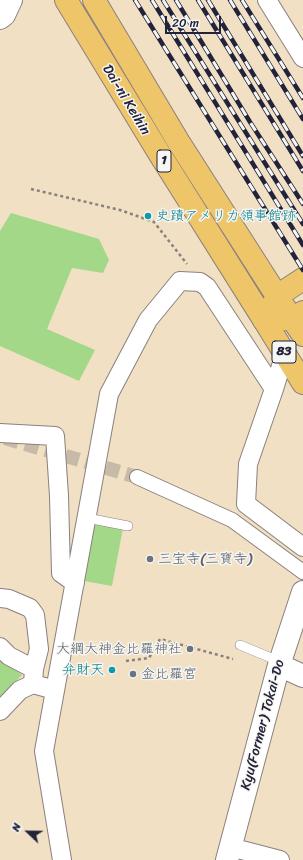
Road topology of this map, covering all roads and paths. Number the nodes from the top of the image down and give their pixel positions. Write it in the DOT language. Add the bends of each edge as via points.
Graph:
graph roads {
  1 [pos="11,0"];
  2 [pos="66,0"];
  3 [pos="94,0"];
  4 [pos="267,0"];
  5 [pos="0,18"];
  6 [pos="303,58"];
  7 [pos="31,189"];
  8 [pos="177,250"];
  9 [pos="302,280"];
  10 [pos="277,296"];
  11 [pos="264,320"];
  12 [pos="299,322"];
  13 [pos="285,353"];
  14 [pos="303,382"];
  15 [pos="274,389"];
  16 [pos="0,433"];
  17 [pos="137,477"];
  18 [pos="87,518"];
  19 [pos="128,526"];
  20 [pos="303,547"];
  21 [pos="303,572"];
  22 [pos="75,583"];
  23 [pos="303,592"];
  24 [pos="0,598"];
  25 [pos="240,645"];
  26 [pos="0,647"];
  27 [pos="239,660"];
  28 [pos="126,661"];
  29 [pos="280,664"];
  30 [pos="303,676"];
  31 [pos="34,677"];
  32 [pos="55,690"];
  33 [pos="0,711"];
  34 [pos="229,853"];
  35 [pos="62,860"];
  36 [pos="280,860"];
  1 -- 5 [label="street" via="4,16"];
  2 -- 11 [label="main road, Dai-ni Keihin / 1"];
  3 -- 10 [label="main road, Dai-ni Keihin / 1" via="178,141"];
  4 -- 6 [label="street"];
  7 -- 8 [label="path" via="120,210 154,222"];
  9 -- 10 [label="main road"];
  10 -- 11 [label="main road"];
  10 -- 12 [label="main road, Dai-ni Keihin"];
  11 -- 12 [label="main road"];
  11 -- 13 [label="main road, 83"];
  13 -- 14 [label="main road, 83"];
  13 -- 15 [label="street"];
  15 -- 18 [label="street" via="207,287 200,282 180,281 148,320 109,394"];
  15 -- 20 [label="street" via="248,464 246,504"];
  16 -- 22 [label="street" via="55,436 60,573"];
  17 -- 21 [label="street" via="232,520"];
  18 -- 19 [label="lane"];
  18 -- 22 [label="street"];
  22 -- 32 [label="street"];
  23 -- 29 [label="street, Kyu(Former) Tokai-Do"];
  24 -- 31 [label="street" via="30,608 35,615 39,649"];
  25 -- 29 [label="lane"];
  26 -- 31 [label="street"];
  27 -- 28 [label="path" via="160,639 149,658"];
  29 -- 30 [label="street"];
  29 -- 34 [label="street, Kyu(Former) Tokai-Do"];
  31 -- 32 [label="street"];
  31 -- 33 [label="street"];
  32 -- 35 [label="street" via="44,751"];
  34 -- 36 [label="street"];
}
